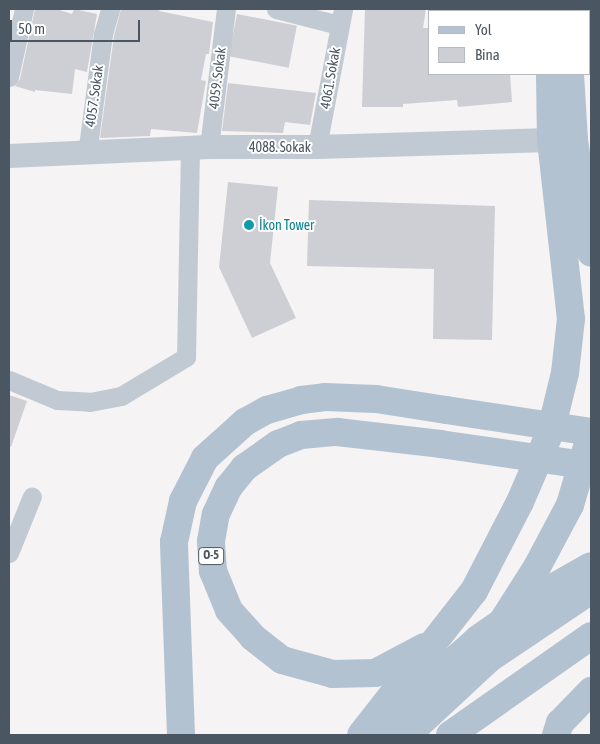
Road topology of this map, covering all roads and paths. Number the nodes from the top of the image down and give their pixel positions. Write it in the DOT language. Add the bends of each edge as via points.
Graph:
graph roads {
  1 [pos="24,9"];
  2 [pos="110,9"];
  3 [pos="226,9"];
  4 [pos="276,9"];
  5 [pos="341,17"];
  6 [pos="550,75"];
  7 [pos="570,75"];
  8 [pos="9,77"];
  9 [pos="562,140"];
  10 [pos="199,147"];
  11 [pos="317,147"];
  12 [pos="87,154"];
  13 [pos="9,156"];
  14 [pos="588,220"];
  15 [pos="591,253"];
  16 [pos="9,380"];
  17 [pos="591,433"];
  18 [pos="591,466"];
  19 [pos="32,496"];
  20 [pos="9,553"];
  21 [pos="591,566"];
  22 [pos="591,590"];
  23 [pos="442,635"];
  24 [pos="591,636"];
  25 [pos="591,691"];
  26 [pos="558,729"];
  27 [pos="181,735"];
  28 [pos="361,735"];
  29 [pos="378,735"];
  30 [pos="407,735"];
  31 [pos="426,735"];
  32 [pos="450,735"];
  1 -- 8 [label="street"];
  2 -- 12 [label="street, 4057. Sokak" via="103,34"];
  3 -- 10 [label="street, 4059. Sokak"];
  4 -- 5 [label="street"];
  5 -- 11 [label="street, 4061. Sokak"];
  6 -- 9 [label="main road"];
  7 -- 9 [label="main road"];
  9 -- 11 [label="street, 4088. Sokak"];
  9 -- 14 [label="main road"];
  9 -- 23 [label="main road" via="571,306 565,374 551,430 526,488 487,570"];
  10 -- 11 [label="street, 4088. Sokak"];
  10 -- 12 [label="street, 4088. Sokak"];
  10 -- 16 [label="street, 4059. Sokak" via="186,358 121,396 90,402 57,400"];
  12 -- 13 [label="street, 4088. Sokak"];
  14 -- 15 [label="main road"];
  17 -- 27 [label="main road, bridge" via="376,399 325,397 267,410 245,422 205,458 183,501 174,542"];
  17 -- 31 [label="main road" via="570,505 547,550 474,668"];
  18 -- 23 [label="main road, O-5, bridge" via="337,432 301,435 278,444 244,468 228,488 216,514 211,557 221,596 239,623 273,653 298,666 333,674 374,673 404,660"];
  19 -- 20 [label="street"];
  21 -- 29 [label="main road, bridge" via="542,594 478,639 409,701"];
  22 -- 30 [label="main road, bridge" via="490,658"];
  23 -- 28 [label="main road"];
  24 -- 32 [label="main road"];
  25 -- 26 [label="main road"];
}
